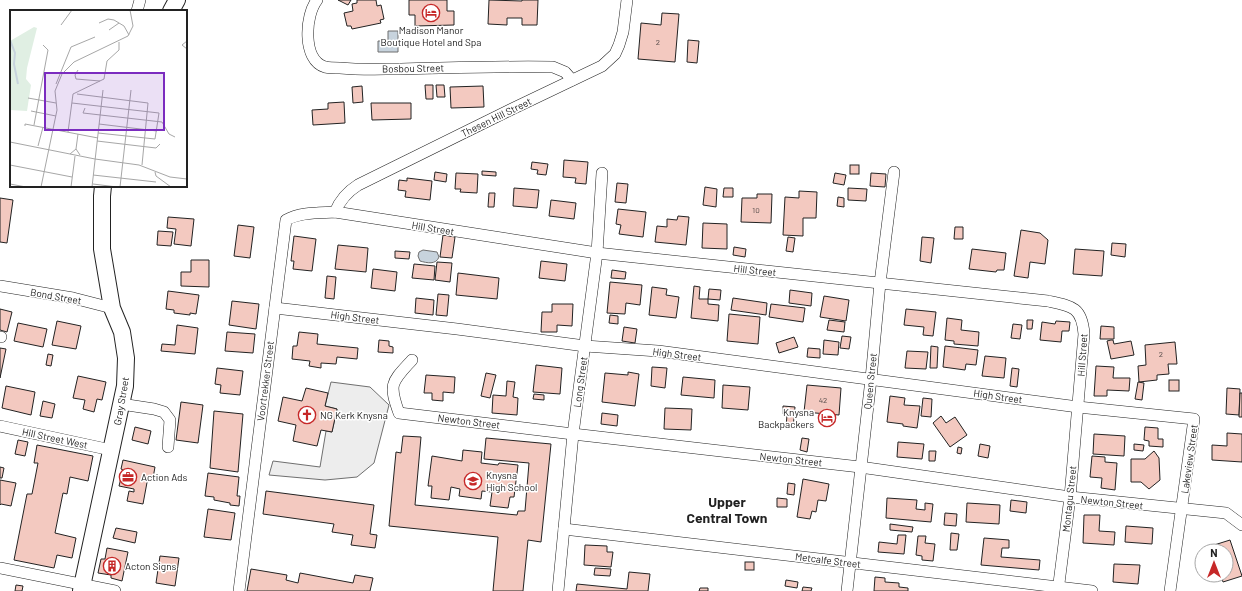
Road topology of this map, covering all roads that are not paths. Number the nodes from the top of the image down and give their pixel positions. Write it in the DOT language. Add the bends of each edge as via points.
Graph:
graph roads {
  1 [pos="140,0"];
  2 [pos="177,0"];
  3 [pos="317,0"];
  4 [pos="627,0"];
  5 [pos="136,10"];
  6 [pos="172,10"];
  7 [pos="572,80"];
  8 [pos="894,172"];
  9 [pos="602,173"];
  10 [pos="103,187"];
  11 [pos="335,212"];
  12 [pos="597,253"];
  13 [pos="880,283"];
  14 [pos="0,286"];
  15 [pos="112,308"];
  16 [pos="275,308"];
  17 [pos="585,346"];
  18 [pos="412,360"];
  19 [pos="871,380"];
  20 [pos="121,404"];
  21 [pos="1078,407"];
  22 [pos="0,426"];
  23 [pos="574,434"];
  24 [pos="168,447"];
  25 [pos="111,450"];
  26 [pos="860,466"];
  27 [pos="1070,497"];
  28 [pos="1182,510"];
  29 [pos="1242,525"];
  30 [pos="564,529"];
  31 [pos="850,563"];
  32 [pos="0,568"];
  33 [pos="82,588"];
  34 [pos="1058,589"];
  35 [pos="114,591"];
  36 [pos="239,591"];
  37 [pos="558,591"];
  38 [pos="847,591"];
  39 [pos="1092,591"];
  40 [pos="1170,591"];
  1 -- 5 [label="street"];
  2 -- 6 [label="street"];
  3 -- 7 [label="street, Bosbou Street" via="312,5 308,44 315,60 326,67 358,70 553,68 565,72"];
  4 -- 7 [label="street, Thesen Hill Street" via="623,32 615,54 602,66"];
  7 -- 11 [label="street, Thesen Hill Street" via="358,185 345,195"];
  8 -- 13 [label="street, Queen Street"];
  9 -- 12 [label="street, Long Street"];
  10 -- 15 [label="street, Gray Street" via="102,249"];
  11 -- 12 [label="street, Hill Street"];
  11 -- 16 [label="street, Voortrekker Street" via="302,214 286,220"];
  12 -- 13 [label="street, Hill Street"];
  12 -- 17 [label="street, Long Street"];
  13 -- 19 [label="street, Queen Street"];
  13 -- 21 [label="street, Hill Street" via="1048,301 1076,309 1083,322 1084,334"];
  14 -- 15 [label="street, Bond Street" via="73,298"];
  15 -- 20 [label="street, Gray Street" via="122,332 126,358 125,386"];
  16 -- 17 [label="street, High Street"];
  16 -- 36 [label="street, Voortrekker Street"];
  17 -- 19 [label="street, High Street" via="658,351"];
  17 -- 23 [label="street, Long Street"];
  18 -- 23 [label="street, Newton Street" via="394,382 393,396 399,413"];
  19 -- 21 [label="street, High Street"];
  19 -- 26 [label="street, Queen Street"];
  20 -- 24 [label="street" via="164,412 170,420"];
  20 -- 25 [label="street, Gray Street"];
  21 -- 27 [label="street, Montagu Street"];
  21 -- 28 [label="street, Lakeview Street" via="1194,419"];
  22 -- 25 [label="street, Hill Street West"];
  23 -- 26 [label="street, Newton Street"];
  23 -- 30 [label="street, Long Street"];
  25 -- 33 [label="street, Gray Street"];
  26 -- 27 [label="street, Newton Street"];
  26 -- 31 [label="street, Queen Street"];
  27 -- 28 [label="street, Newton Street"];
  27 -- 34 [label="street, Montagu Street"];
  28 -- 29 [label="street, Newton Street" via="1226,513"];
  28 -- 40 [label="street, Lakeview Street"];
  30 -- 31 [label="street, Metcalfe Street"];
  30 -- 37 [label="street, Long Street"];
  31 -- 34 [label="street, Metcalfe Street"];
  31 -- 38 [label="street, Queen Street"];
  32 -- 33 [label="street"];
  33 -- 35 [label="street"];
  34 -- 39 [label="street, Metcalfe Street"];
}
